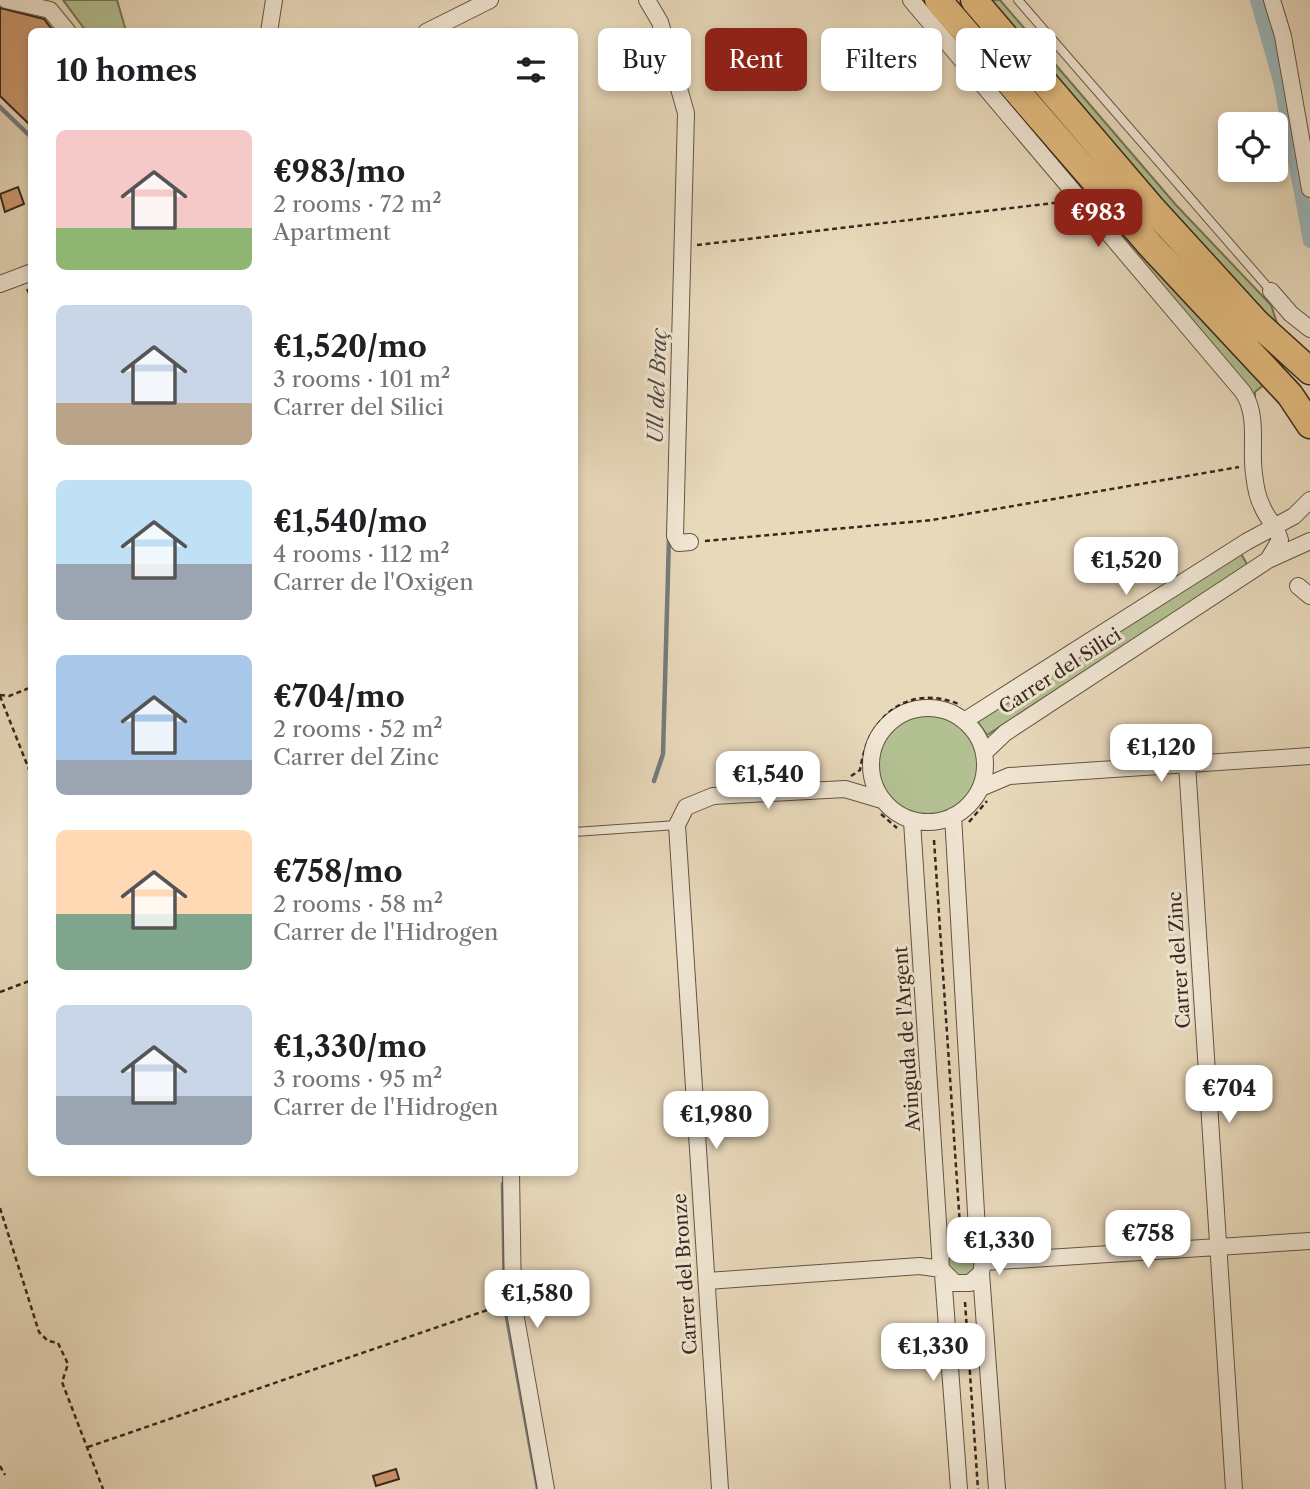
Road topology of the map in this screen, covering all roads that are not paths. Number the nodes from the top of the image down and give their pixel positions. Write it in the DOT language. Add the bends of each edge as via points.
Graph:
graph roads {
  1 [pos="6,0"];
  2 [pos="274,0"];
  3 [pos="490,0"];
  4 [pos="647,0"];
  5 [pos="911,0"];
  6 [pos="938,0"];
  7 [pos="974,0"];
  8 [pos="1017,0"];
  9 [pos="1272,0"];
  10 [pos="65,28"];
  11 [pos="270,28"];
  12 [pos="434,28"];
  13 [pos="1310,189"];
  14 [pos="28,274"];
  15 [pos="0,284"];
  16 [pos="1271,291"];
  17 [pos="1310,329"];
  18 [pos="1310,371"];
  19 [pos="1310,425"];
  20 [pos="1310,500"];
  21 [pos="1262,506"];
  22 [pos="1276,525"];
  23 [pos="1310,541"];
  24 [pos="690,542"];
  25 [pos="1246,542"];
  26 [pos="1268,560"];
  27 [pos="964,720"];
  28 [pos="1310,756"];
  29 [pos="985,758"];
  30 [pos="1187,764"];
  31 [pos="871,771"];
  32 [pos="1009,776"];
  33 [pos="981,788"];
  34 [pos="845,789"];
  35 [pos="882,800"];
  36 [pos="953,816"];
  37 [pos="912,821"];
  38 [pos="677,825"];
  39 [pos="578,832"];
  40 [pos="511,1176"];
  41 [pos="1310,1241"];
  42 [pos="1219,1247"];
  43 [pos="981,1261"];
  44 [pos="942,1266"];
  45 [pos="707,1281"];
  46 [pos="546,1489"];
  47 [pos="720,1489"];
  48 [pos="959,1489"];
  49 [pos="997,1489"];
  50 [pos="1234,1489"];
  1 -- 10 [label="street" via="50,10"];
  2 -- 11 [label="street"];
  3 -- 12 [label="street"];
  4 -- 24 [label="street" via="660,22 686,113 674,536 680,544"];
  5 -- 21 [label="street" via="1243,392 1249,401 1253,465"];
  6 -- 19 [label="main road" via="1158,254 1290,395"];
  7 -- 18 [label="main road" via="1239,304"];
  8 -- 16 [label="lane"];
  9 -- 13 [label="street" via="1283,36"];
  14 -- 15 [label="street"];
  16 -- 17 [label="street"];
  20 -- 22 [label="street, Carrer del Silici"];
  21 -- 22 [label="street"];
  21 -- 25 [label="street"];
  22 -- 25 [label="street, Carrer del Silici"];
  22 -- 26 [label="street" via="1280,540"];
  23 -- 26 [label="street, Carrer del Silici"];
  25 -- 27 [label="street, Carrer del Silici"];
  26 -- 29 [label="street, Carrer del Silici" via="1005,733"];
  27 -- 29 [label="street" via="977,735"];
  27 -- 31 [label="street" via="938,709 909,711 892,721 880,736"];
  28 -- 30 [label="street"];
  29 -- 32 [label="street"];
  29 -- 33 [label="street"];
  30 -- 32 [label="street"];
  30 -- 42 [label="street, Carrer del Zinc"];
  31 -- 34 [label="street"];
  31 -- 35 [label="street"];
  32 -- 33 [label="street"];
  33 -- 36 [label="street" via="974,800"];
  34 -- 35 [label="street"];
  34 -- 38 [label="street" via="713,796 686,807"];
  35 -- 37 [label="street"];
  36 -- 37 [label="street" via="935,822"];
  36 -- 43 [label="street"];
  37 -- 44 [label="street, Avinguda de l'Argent"];
  38 -- 39 [label="lane"];
  38 -- 45 [label="street, Carrer del Bronze"];
  40 -- 46 [label="street" via="513,1301"];
  41 -- 42 [label="street"];
  42 -- 43 [label="street"];
  42 -- 50 [label="street, Carrer del Zinc"];
  43 -- 44 [label="street" via="970,1283 955,1283"];
  43 -- 44 [label="street" via="966,1241 951,1243"];
  43 -- 49 [label="street"];
  44 -- 45 [label="street"];
  44 -- 48 [label="street, Avinguda de l'Argent"];
  45 -- 47 [label="street, Carrer del Bronze"];
}
